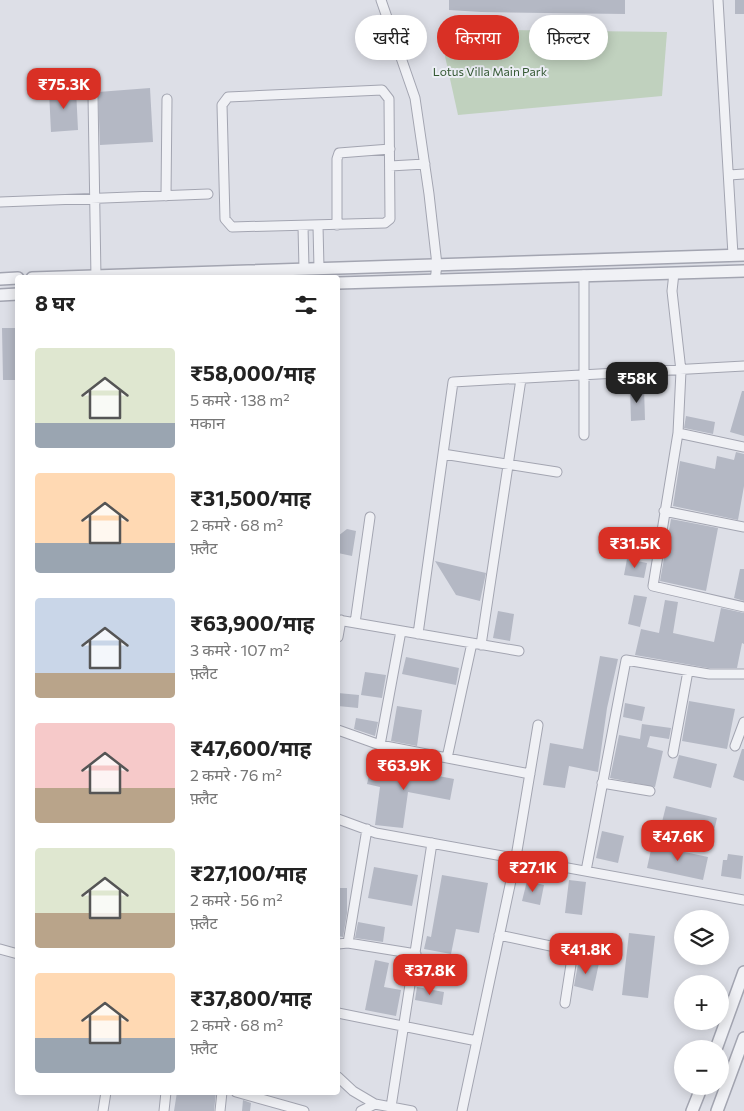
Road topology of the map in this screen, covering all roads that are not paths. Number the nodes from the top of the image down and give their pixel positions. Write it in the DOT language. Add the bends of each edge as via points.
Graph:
graph roads {
  1 [pos="380,0"];
  2 [pos="718,0"];
  3 [pos="93,96"];
  4 [pos="167,99"];
  5 [pos="390,149"];
  6 [pos="425,164"];
  7 [pos="390,166"];
  8 [pos="744,174"];
  9 [pos="729,175"];
  10 [pos="208,194"];
  11 [pos="166,196"];
  12 [pos="95,198"];
  13 [pos="0,202"];
  14 [pos="337,225"];
  15 [pos="303,226"];
  16 [pos="318,226"];
  17 [pos="738,255"];
  18 [pos="437,265"];
  19 [pos="319,268"];
  20 [pos="304,269"];
  21 [pos="744,270"];
  22 [pos="674,272"];
  23 [pos="96,275"];
  24 [pos="126,275"];
  25 [pos="584,275"];
  26 [pos="0,278"];
  27 [pos="15,278"];
  28 [pos="435,280"];
  29 [pos="340,283"];
  30 [pos="15,294"];
  31 [pos="0,295"];
  32 [pos="744,366"];
  33 [pos="681,371"];
  34 [pos="586,376"];
  35 [pos="521,379"];
  36 [pos="678,432"];
  37 [pos="584,435"];
  38 [pos="744,447"];
  39 [pos="443,454"];
  40 [pos="508,464"];
  41 [pos="557,472"];
  42 [pos="664,511"];
  43 [pos="370,517"];
  44 [pos="744,527"];
  45 [pos="744,608"];
  46 [pos="340,620"];
  47 [pos="355,623"];
  48 [pos="400,631"];
  49 [pos="418,634"];
  50 [pos="477,644"];
  51 [pos="519,651"];
  52 [pos="688,671"];
  53 [pos="744,674"];
  54 [pos="744,722"];
  55 [pos="538,725"];
  56 [pos="340,731"];
  57 [pos="380,745"];
  58 [pos="735,746"];
  59 [pos="674,752"];
  60 [pos="447,758"];
  61 [pos="530,774"];
  62 [pos="602,783"];
  63 [pos="650,791"];
  64 [pos="340,820"];
  65 [pos="367,830"];
  66 [pos="432,843"];
  67 [pos="516,858"];
  68 [pos="586,871"];
  69 [pos="744,900"];
  70 [pos="499,935"];
  71 [pos="348,943"];
  72 [pos="340,944"];
  73 [pos="0,949"];
  74 [pos="15,953"];
  75 [pos="416,954"];
  76 [pos="744,972"];
  77 [pos="565,1003"];
  78 [pos="340,1013"];
  79 [pos="404,1025"];
  80 [pos="744,1038"];
  81 [pos="719,1040"];
  82 [pos="477,1041"];
  83 [pos="340,1079"];
  84 [pos="106,1095"];
  85 [pos="166,1095"];
  86 [pos="222,1095"];
  87 [pos="244,1095"];
  88 [pos="698,1095"];
  89 [pos="374,1104"];
  90 [pos="391,1107"];
  91 [pos="281,1108"];
  92 [pos="103,1111"];
  93 [pos="164,1111"];
  94 [pos="220,1111"];
  95 [pos="304,1111"];
  96 [pos="362,1111"];
  97 [pos="412,1111"];
  98 [pos="462,1111"];
  99 [pos="692,1111"];
  100 [pos="717,1111"];
  1 -- 6 [label="street" via="415,98"];
  2 -- 9 [label="street"];
  3 -- 12 [label="street"];
  4 -- 11 [label="street"];
  5 -- 7 [label="street"];
  5 -- 14 [label="street" via="339,153"];
  5 -- 15 [label="street" via="389,99 382,90 228,97 224,101 222,124 225,219 232,227"];
  6 -- 7 [label="street"];
  6 -- 18 [label="street"];
  7 -- 14 [label="street" via="390,219 385,223"];
  8 -- 9 [label="street"];
  9 -- 17 [label="street"];
  10 -- 11 [label="street"];
  11 -- 12 [label="street"];
  12 -- 13 [label="street"];
  12 -- 23 [label="street"];
  14 -- 16 [label="street"];
  15 -- 16 [label="street"];
  15 -- 20 [label="street"];
  16 -- 19 [label="street"];
  17 -- 18 [label="street"];
  18 -- 19 [label="street"];
  18 -- 28 [label="street"];
  19 -- 20 [label="street"];
  20 -- 24 [label="street"];
  21 -- 22 [label="street"];
  22 -- 25 [label="street"];
  22 -- 33 [label="street" via="672,291"];
  25 -- 28 [label="street"];
  25 -- 34 [label="street"];
  26 -- 27 [label="street"];
  28 -- 29 [label="street"];
  30 -- 31 [label="street"];
  32 -- 33 [label="street"];
  33 -- 34 [label="street"];
  33 -- 36 [label="street"];
  34 -- 35 [label="street"];
  34 -- 37 [label="street"];
  35 -- 39 [label="street" via="452,382"];
  35 -- 40 [label="street"];
  36 -- 38 [label="street"];
  36 -- 42 [label="street"];
  39 -- 40 [label="street"];
  39 -- 49 [label="street"];
  40 -- 41 [label="street"];
  40 -- 50 [label="street"];
  42 -- 44 [label="street"];
  42 -- 45 [label="street" via="653,586"];
  43 -- 47 [label="street"];
  46 -- 47 [label="street"];
  47 -- 48 [label="street"];
  48 -- 49 [label="street"];
  48 -- 57 [label="street"];
  49 -- 50 [label="street"];
  50 -- 51 [label="street"];
  50 -- 60 [label="street"];
  52 -- 53 [label="street"];
  52 -- 59 [label="street"];
  52 -- 62 [label="street" via="626,660"];
  54 -- 58 [label="street"];
  55 -- 61 [label="street"];
  56 -- 57 [label="street"];
  57 -- 60 [label="street"];
  60 -- 61 [label="street"];
  61 -- 67 [label="street"];
  62 -- 63 [label="street"];
  62 -- 68 [label="street"];
  64 -- 65 [label="street"];
  65 -- 66 [label="street"];
  65 -- 71 [label="street"];
  66 -- 67 [label="street"];
  66 -- 75 [label="street"];
  67 -- 68 [label="street"];
  67 -- 70 [label="street"];
  68 -- 69 [label="street"];
  70 -- 77 [label="street" via="569,950 572,958"];
  70 -- 82 [label="street"];
  71 -- 72 [label="street"];
  71 -- 75 [label="street"];
  73 -- 74 [label="street"];
  75 -- 79 [label="street"];
  76 -- 81 [label="street"];
  78 -- 79 [label="street"];
  79 -- 82 [label="street"];
  79 -- 90 [label="street"];
  80 -- 100 [label="street"];
  82 -- 98 [label="street"];
  83 -- 89 [label="street"];
  84 -- 92 [label="street"];
  85 -- 93 [label="street"];
  86 -- 94 [label="street"];
  87 -- 91 [label="street"];
  88 -- 99 [label="street"];
  89 -- 90 [label="street"];
  89 -- 96 [label="street"];
  90 -- 97 [label="street"];
  91 -- 95 [label="street"];
}
